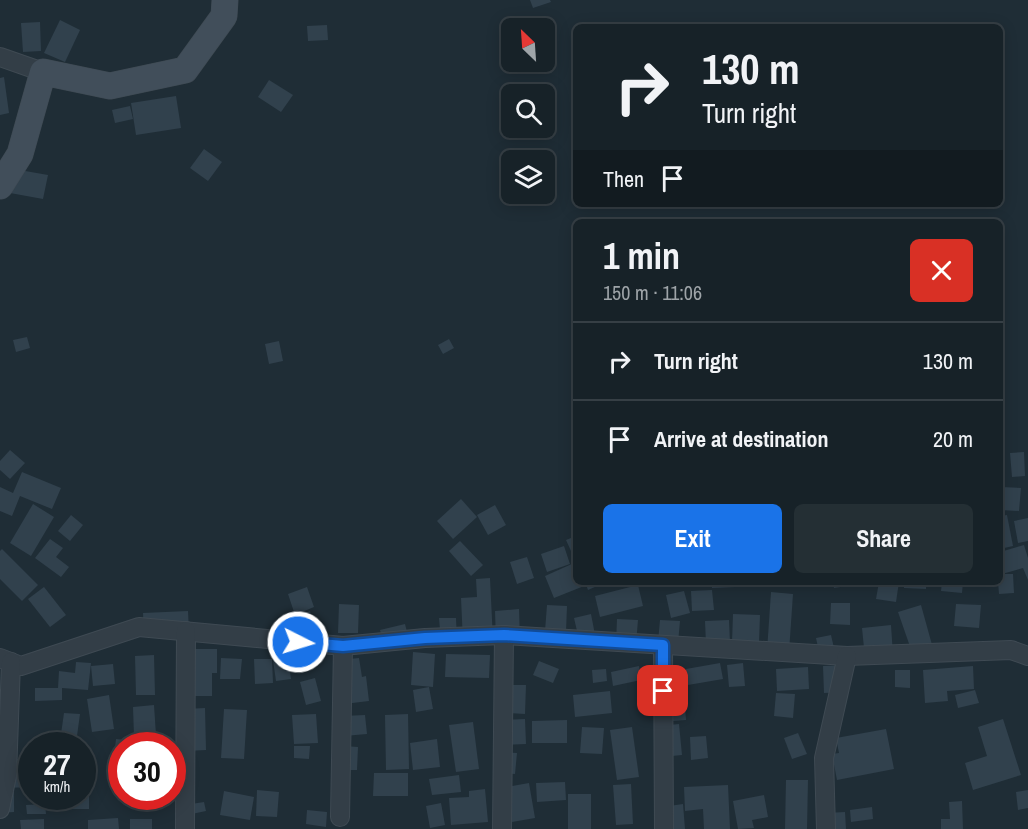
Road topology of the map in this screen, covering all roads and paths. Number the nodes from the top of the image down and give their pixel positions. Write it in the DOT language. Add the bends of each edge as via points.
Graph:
graph roads {
  1 [pos="225,0"];
  2 [pos="0,57"];
  3 [pos="44,72"];
  4 [pos="0,186"];
  5 [pos="186,631"];
  6 [pos="504,635"];
  7 [pos="663,645"];
  8 [pos="343,646"];
  9 [pos="847,656"];
  10 [pos="1028,657"];
  11 [pos="6,660"];
  12 [pos="0,808"];
  13 [pos="340,818"];
  14 [pos="185,829"];
  15 [pos="502,829"];
  16 [pos="664,829"];
  17 [pos="826,829"];
  1 -- 3 [label="street" via="224,16 184,70 110,86"];
  2 -- 3 [label="street"];
  3 -- 4 [label="street" via="20,154"];
  5 -- 8 [label="street"];
  5 -- 11 [label="street" via="140,627 21,666"];
  5 -- 14 [label="street"];
  6 -- 7 [label="street"];
  6 -- 8 [label="street"];
  6 -- 15 [label="street"];
  7 -- 9 [label="street"];
  7 -- 16 [label="street"];
  8 -- 13 [label="street"];
  9 -- 10 [label="street" via="1011,650"];
  9 -- 17 [label="street" via="824,758"];
  11 -- 12 [label="street" via="8,776"];
}
